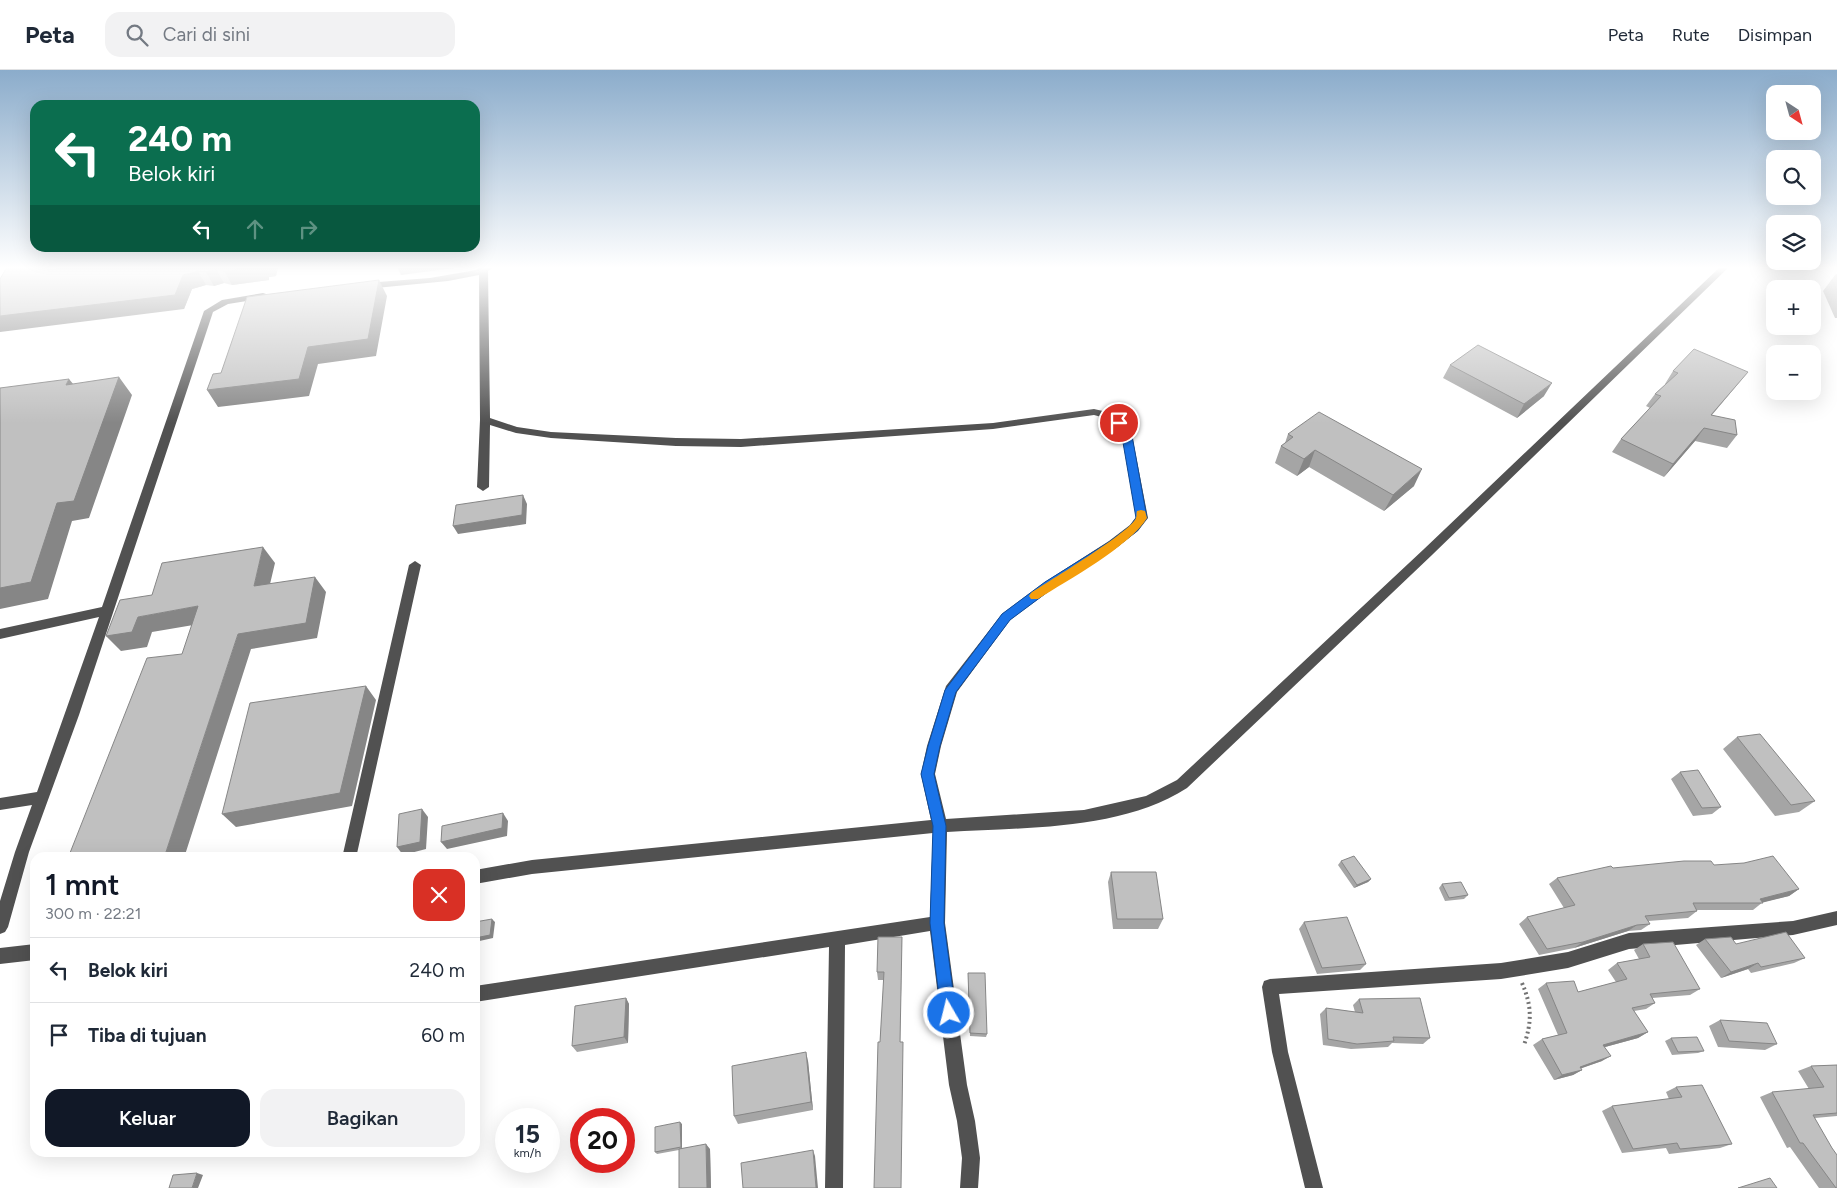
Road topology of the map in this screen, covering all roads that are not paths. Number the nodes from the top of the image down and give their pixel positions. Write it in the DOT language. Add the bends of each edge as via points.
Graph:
graph roads {
  1 [pos="206,319"];
  2 [pos="485,319"];
  3 [pos="1671,319"];
  4 [pos="485,420"];
  5 [pos="483,487"];
  6 [pos="415,565"];
  7 [pos="107,611"];
  8 [pos="0,634"];
  9 [pos="43,798"];
  10 [pos="0,804"];
  11 [pos="940,826"];
  12 [pos="350,852"];
  13 [pos="480,876"];
  14 [pos="1837,918"];
  15 [pos="937,923"];
  16 [pos="0,927"];
  17 [pos="837,938"];
  18 [pos="30,953"];
  19 [pos="0,956"];
  20 [pos="480,993"];
  21 [pos="834,1188"];
  22 [pos="969,1188"];
  23 [pos="1314,1188"];
  1 -- 7 [label="street"];
  2 -- 4 [label="street"];
  3 -- 11 [label="street" via="1182,784 1148,802 1084,816"];
  4 -- 5 [label="street"];
  4 -- 11 [label="street" via="516,430 551,435 741,443 993,426 1094,412 1112,416 1126,430 1142,518 1113,544 1006,617 950,690 928,774"];
  6 -- 12 [label="street"];
  7 -- 8 [label="street"];
  7 -- 9 [label="street"];
  9 -- 10 [label="street"];
  9 -- 16 [label="street" via="22,852"];
  11 -- 13 [label="street" via="532,867"];
  11 -- 15 [label="street"];
  14 -- 23 [label="street" via="1793,928 1629,941 1568,960 1516,969 1270,988 1280,1052"];
  15 -- 17 [label="street"];
  15 -- 22 [label="street" via="958,1085 972,1158"];
  17 -- 20 [label="street"];
  17 -- 21 [label="street"];
  18 -- 19 [label="street"];
}
